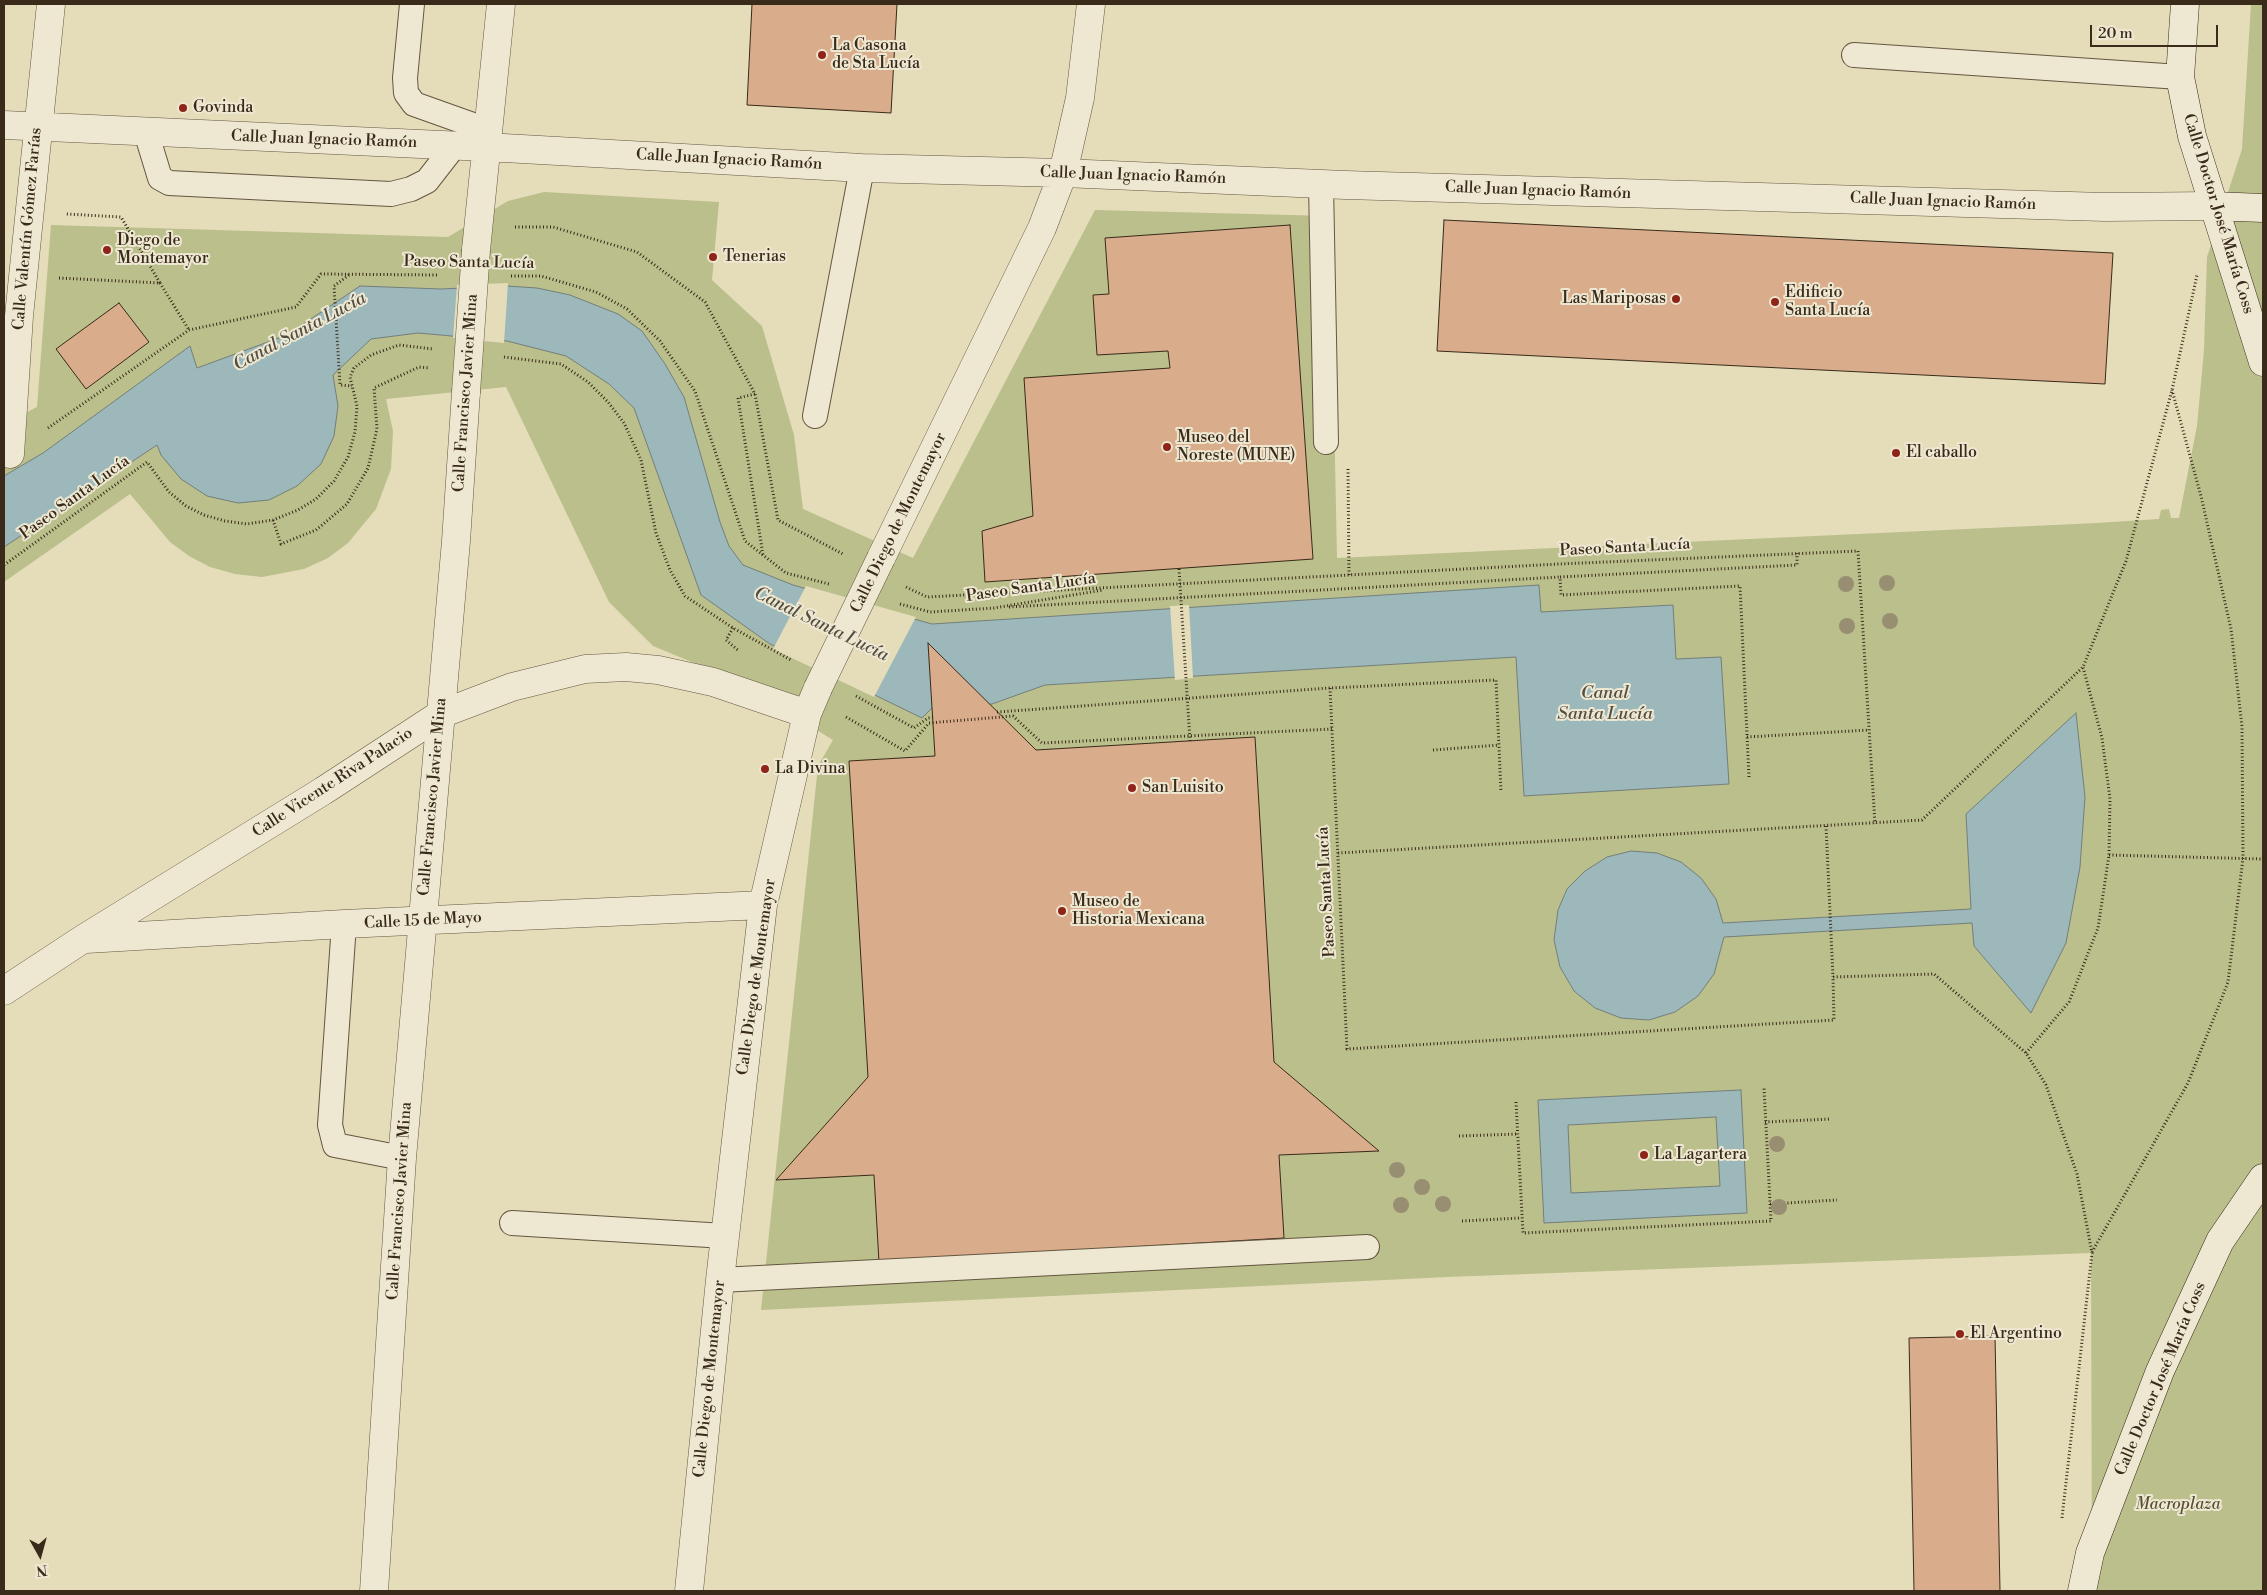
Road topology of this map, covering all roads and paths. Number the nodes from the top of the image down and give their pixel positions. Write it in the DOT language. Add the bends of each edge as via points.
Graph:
graph roads {
  1 [pos="51,4"];
  2 [pos="412,4"];
  3 [pos="500,4"];
  4 [pos="1091,4"];
  5 [pos="2185,4"];
  6 [pos="1854,55"];
  7 [pos="2180,76"];
  8 [pos="4,125"];
  9 [pos="38,127"];
  10 [pos="146,132"];
  11 [pos="486,138"];
  12 [pos="455,146"];
  13 [pos="862,168"];
  14 [pos="1063,173"];
  15 [pos="1321,184"];
  16 [pos="2212,206"];
  17 [pos="2263,208"];
  18 [pos="29,211"];
  19 [pos="477,238"];
  20 [pos="2199,266"];
  21 [pos="349,274"];
  22 [pos="439,275"];
  23 [pos="508,276"];
  24 [pos="23,277"];
  25 [pos="160,283"];
  26 [pos="189,330"];
  27 [pos="438,349"];
  28 [pos="496,356"];
  29 [pos="2263,362"];
  30 [pos="467,381"];
  31 [pos="352,386"];
  32 [pos="2172,390"];
  33 [pos="755,394"];
  34 [pos="815,416"];
  35 [pos="1326,442"];
  36 [pos="10,454"];
  37 [pos="273,520"];
  38 [pos="1797,553"];
  39 [pos="763,556"];
  40 [pos="848,557"];
  41 [pos="4,565"];
  42 [pos="1179,568"];
  43 [pos="1560,576"];
  44 [pos="900,584"];
  45 [pos="834,586"];
  46 [pos="1120,587"];
  47 [pos="892,601"];
  48 [pos="994,608"];
  49 [pos="733,628"];
  50 [pos="2083,666"];
  51 [pos="1330,688"];
  52 [pos="997,712"];
  53 [pos="441,714"];
  54 [pos="808,714"];
  55 [pos="935,722"];
  56 [pos="1869,730"];
  57 [pos="1332,731"];
  58 [pos="1747,737"];
  59 [pos="1190,741"];
  60 [pos="1499,745"];
  61 [pos="1433,750"];
  62 [pos="1749,777"];
  63 [pos="1501,792"];
  64 [pos="1874,824"];
  65 [pos="1826,826"];
  66 [pos="1338,853"];
  67 [pos="2109,855"];
  68 [pos="2243,858"];
  69 [pos="2263,858"];
  70 [pos="763,905"];
  71 [pos="422,920"];
  72 [pos="344,924"];
  73 [pos="83,939"];
  74 [pos="1833,978"];
  75 [pos="4,991"];
  76 [pos="2026,1053"];
  77 [pos="1764,1088"];
  78 [pos="1516,1102"];
  79 [pos="1831,1118"];
  80 [pos="1766,1122"];
  81 [pos="1518,1134"];
  82 [pos="1459,1136"];
  83 [pos="402,1158"];
  84 [pos="2263,1178"];
  85 [pos="1837,1200"];
  86 [pos="1770,1204"];
  87 [pos="1521,1218"];
  88 [pos="1462,1221"];
  89 [pos="512,1223"];
  90 [pos="725,1236"];
  91 [pos="1366,1247"];
  92 [pos="2092,1253"];
  93 [pos="720,1280"];
  94 [pos="2062,1524"];
  95 [pos="374,1591"];
  96 [pos="689,1591"];
  97 [pos="2082,1591"];
  1 -- 9 [label="street, Calle Valentín Gómez Farías"];
  2 -- 11 [label="lane" via="404,78 406,93 414,104"];
  3 -- 11 [label="street, Calle Francisco Javier Mina"];
  4 -- 14 [label="street, Calle Diego de Montemayor" via="1080,98"];
  5 -- 7 [label="street, Calle Doctor José María Coss"];
  6 -- 7 [label="lane"];
  7 -- 16 [label="street, Calle Doctor José María Coss" via="2192,136"];
  8 -- 9 [label="street, Calle Juan Ignacio Ramón"];
  9 -- 10 [label="street, Calle Juan Ignacio Ramón"];
  9 -- 18 [label="street, Calle Valentín Gómez Farías"];
  10 -- 12 [label="street, Calle Juan Ignacio Ramón"];
  10 -- 12 [label="lane" via="160,178 169,183 391,194 427,181"];
  11 -- 12 [label="street, Calle Juan Ignacio Ramón"];
  11 -- 13 [label="street, Calle Juan Ignacio Ramón"];
  11 -- 19 [label="street, Calle Francisco Javier Mina"];
  13 -- 14 [label="street, Calle Juan Ignacio Ramón"];
  13 -- 34 [label="lane"];
  14 -- 15 [label="street, Calle Juan Ignacio Ramón"];
  14 -- 54 [label="street, Calle Diego de Montemayor, bridge" via="1037,237"];
  15 -- 16 [label="street, Calle Juan Ignacio Ramón" via="2106,207"];
  15 -- 35 [label="lane"];
  16 -- 17 [label="street, Calle Juan Ignacio Ramón"];
  16 -- 29 [label="street, Calle Doctor José María Coss"];
  18 -- 24 [label="street, Calle Valentín Gómez Farías"];
  18 -- 25 [label="path" via="121,217"];
  19 -- 30 [label="street, Calle Francisco Javier Mina, bridge"];
  19 -- 33 [label="path" via="553,227 637,252 705,302"];
  20 -- 32 [label="path"];
  21 -- 22 [label="path, Paseo Santa Lucía"];
  21 -- 26 [label="path, Paseo Santa Lucía" via="321,274 296,307"];
  21 -- 31 [label="path" via="334,286 340,385"];
  23 -- 39 [label="path, Paseo Santa Lucía" via="541,276 596,292 627,309 660,341 695,391 745,541"];
  24 -- 25 [label="path"];
  24 -- 36 [label="street, Calle Valentín Gómez Farías"];
  25 -- 26 [label="path"];
  26 -- 36 [label="path, Paseo Santa Lucía"];
  27 -- 31 [label="path, Paseo Santa Lucía" via="399,345 371,355 354,368 350,377"];
  28 -- 49 [label="path" via="561,364 588,382 608,402 624,423 641,460 656,533 670,570 685,596"];
  30 -- 37 [label="path" via="419,368 374,388 377,429 368,468 347,504 316,530 281,544"];
  30 -- 53 [label="street, Calle Francisco Javier Mina"];
  31 -- 37 [label="path, Paseo Santa Lucía" via="357,406 356,424 348,456 334,481 316,499"];
  32 -- 50 [label="path" via="2126,561"];
  32 -- 68 [label="path" via="2201,496 2231,629 2242,727"];
  33 -- 39 [label="path" via="738,398"];
  33 -- 40 [label="path" via="778,520"];
  37 -- 41 [label="path, Paseo Santa Lucía" via="247,524 204,515 169,492 147,462"];
  38 -- 43 [label="path" via="1797,565"];
  38 -- 46 [label="path, Paseo Santa Lucía"];
  38 -- 56 [label="path, Paseo Santa Lucía" via="1858,550"];
  39 -- 45 [label="path, Paseo Santa Lucía" via="786,573"];
  42 -- 59 [label="path, bridge"];
  43 -- 48 [label="path"];
  43 -- 58 [label="path" via="1561,595 1740,586"];
  44 -- 46 [label="path, Paseo Santa Lucía" via="926,597"];
  46 -- 48 [label="path, Paseo Santa Lucía"];
  47 -- 48 [label="path, Paseo Santa Lucía" via="930,612"];
  50 -- 64 [label="path" via="1922,820"];
  50 -- 67 [label="path" via="2102,738 2110,799"];
  51 -- 52 [label="path"];
  51 -- 57 [label="path, Paseo Santa Lucía"];
  51 -- 60 [label="path" via="1496,680"];
  53 -- 54 [label="street, Calle Vicente Riva Palacio" via="512,687 585,669 626,667 713,682"];
  53 -- 71 [label="street, Calle Francisco Javier Mina"];
  53 -- 73 [label="street, Calle Vicente Riva Palacio"];
  54 -- 70 [label="street, Calle Diego de Montemayor"];
  55 -- 57 [label="path" via="1013,716 1042,743"];
  56 -- 58 [label="path"];
  56 -- 64 [label="path, Paseo Santa Lucía"];
  57 -- 66 [label="path, Paseo Santa Lucía"];
  58 -- 62 [label="path"];
  60 -- 61 [label="path"];
  60 -- 63 [label="path"];
  64 -- 65 [label="path"];
  65 -- 66 [label="path"];
  65 -- 74 [label="path"];
  66 -- 74 [label="path, Paseo Santa Lucía" via="1347,1049 1834,1020"];
  67 -- 68 [label="path"];
  67 -- 76 [label="path" via="2098,928 2069,1002"];
  68 -- 69 [label="path"];
  68 -- 92 [label="path" via="2228,982 2188,1083"];
  70 -- 71 [label="street, Calle 15 de Mayo"];
  70 -- 90 [label="street, Calle Diego de Montemayor"];
  71 -- 72 [label="street, Calle 15 de Mayo"];
  71 -- 83 [label="street, Calle Francisco Javier Mina"];
  72 -- 73 [label="street, Calle 15 de Mayo"];
  72 -- 83 [label="lane" via="330,1125 334,1145"];
  73 -- 75 [label="street, Calle Vicente Riva Palacio"];
  74 -- 76 [label="path" via="1934,974"];
  76 -- 92 [label="path" via="2046,1085 2077,1174"];
  77 -- 80 [label="path"];
  78 -- 81 [label="path"];
  79 -- 80 [label="path"];
  80 -- 86 [label="path"];
  81 -- 82 [label="path"];
  81 -- 87 [label="path"];
  83 -- 95 [label="street, Calle Francisco Javier Mina"];
  84 -- 97 [label="street, Calle Doctor José María Coss" via="2220,1241 2160,1371 2090,1553"];
  85 -- 86 [label="path"];
  86 -- 87 [label="path" via="1771,1221 1523,1233"];
  87 -- 88 [label="path"];
  89 -- 90 [label="lane"];
  90 -- 93 [label="street, Calle Diego de Montemayor"];
  91 -- 93 [label="lane"];
  92 -- 94 [label="path"];
  93 -- 96 [label="street, Calle Diego de Montemayor"];
}
